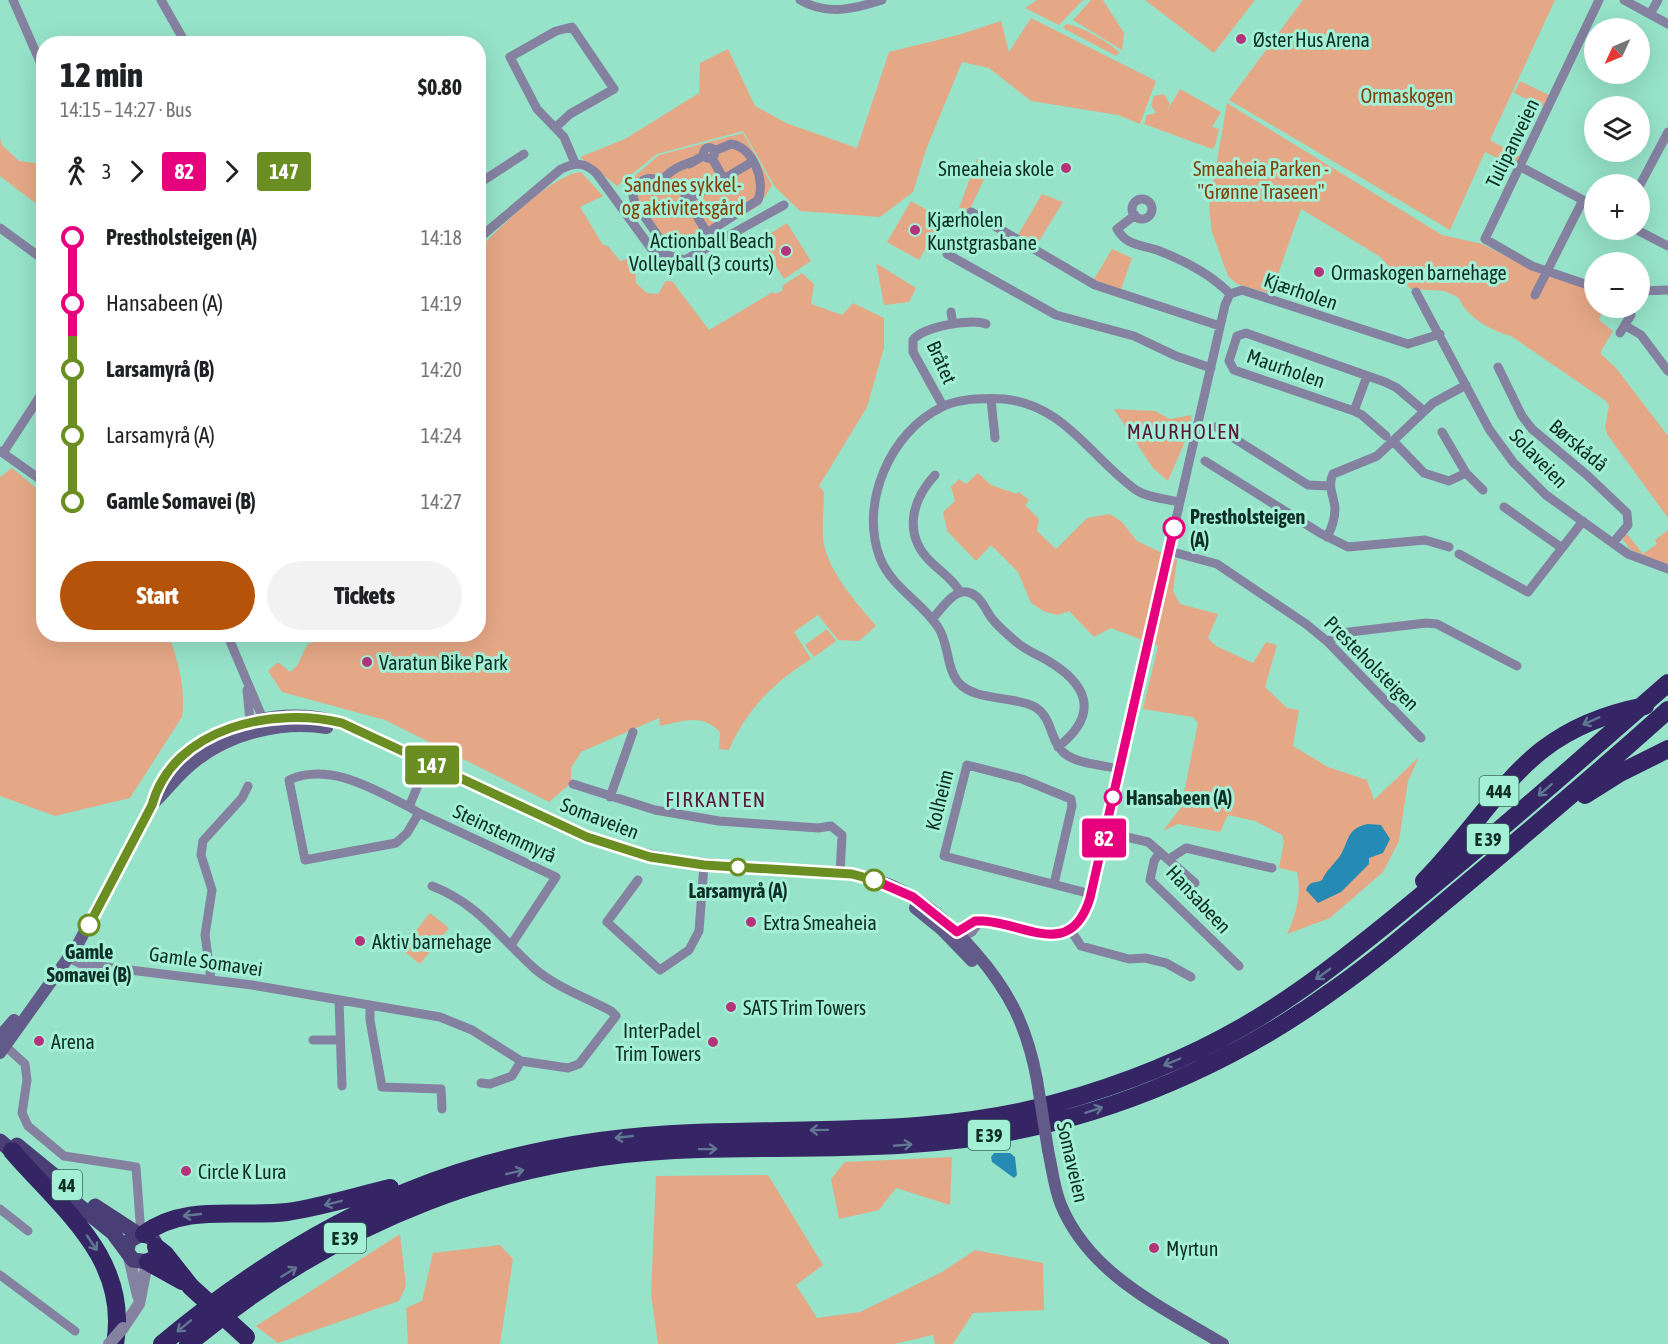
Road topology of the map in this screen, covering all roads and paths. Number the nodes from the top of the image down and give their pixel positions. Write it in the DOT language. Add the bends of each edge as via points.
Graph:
graph roads {
  1 [pos="13,0"];
  2 [pos="161,0"];
  3 [pos="800,0"];
  4 [pos="882,0"];
  5 [pos="1599,0"];
  6 [pos="1623,0"];
  7 [pos="1658,0"];
  8 [pos="1650,14"];
  9 [pos="1668,24"];
  10 [pos="181,36"];
  11 [pos="36,53"];
  12 [pos="555,127"];
  13 [pos="1668,132"];
  14 [pos="1665,145"];
  15 [pos="524,154"];
  16 [pos="710,155"];
  17 [pos="753,162"];
  18 [pos="575,163"];
  19 [pos="1521,167"];
  20 [pos="1647,174"];
  21 [pos="723,178"];
  22 [pos="486,179"];
  23 [pos="662,182"];
  24 [pos="687,196"];
  25 [pos="1583,200"];
  26 [pos="784,205"];
  27 [pos="971,212"];
  28 [pos="1135,215"];
  29 [pos="644,216"];
  30 [pos="0,228"];
  31 [pos="486,232"];
  32 [pos="707,233"];
  33 [pos="1650,237"];
  34 [pos="1668,246"];
  35 [pos="36,254"];
  36 [pos="947,254"];
  37 [pos="1546,272"];
  38 [pos="1584,284"];
  39 [pos="1668,290"];
  40 [pos="1650,291"];
  41 [pos="1416,292"];
  42 [pos="1230,294"];
  43 [pos="1535,295"];
  44 [pos="951,312"];
  45 [pos="1629,318"];
  46 [pos="953,324"];
  47 [pos="986,324"];
  48 [pos="1221,326"];
  49 [pos="1440,334"];
  50 [pos="1498,367"];
  51 [pos="1211,368"];
  52 [pos="1668,371"];
  53 [pos="1367,376"];
  54 [pos="1466,385"];
  55 [pos="992,399"];
  56 [pos="36,402"];
  57 [pos="943,406"];
  58 [pos="1354,411"];
  59 [pos="1424,411"];
  60 [pos="1216,427"];
  61 [pos="1442,432"];
  62 [pos="995,438"];
  63 [pos="1390,439"];
  64 [pos="2,452"];
  65 [pos="1205,461"];
  66 [pos="1466,473"];
  67 [pos="935,475"];
  68 [pos="36,476"];
  69 [pos="1330,486"];
  70 [pos="1483,490"];
  71 [pos="1180,502"];
  72 [pos="1504,507"];
  73 [pos="1583,521"];
  74 [pos="1328,537"];
  75 [pos="1613,543"];
  76 [pos="1449,547"];
  77 [pos="1562,548"];
  78 [pos="1169,551"];
  79 [pos="1459,554"];
  80 [pos="1668,569"];
  81 [pos="960,592"];
  82 [pos="932,619"];
  83 [pos="230,642"];
  84 [pos="1328,642"];
  85 [pos="1517,666"];
  86 [pos="1668,683"];
  87 [pos="1668,705"];
  88 [pos="1668,710"];
  89 [pos="257,724"];
  90 [pos="633,732"];
  91 [pos="1420,738"];
  92 [pos="1058,747"];
  93 [pos="1668,749"];
  94 [pos="427,763"];
  95 [pos="1119,769"];
  96 [pos="573,784"];
  97 [pos="248,786"];
  98 [pos="609,797"];
  99 [pos="409,807"];
  100 [pos="1556,808"];
  101 [pos="419,813"];
  102 [pos="1106,832"];
  103 [pos="1160,852"];
  104 [pos="1168,859"];
  105 [pos="704,865"];
  106 [pos="1272,868"];
  107 [pos="840,875"];
  108 [pos="638,880"];
  109 [pos="1195,883"];
  110 [pos="1054,884"];
  111 [pos="432,886"];
  112 [pos="1091,894"];
  113 [pos="1070,929"];
  114 [pos="958,937"];
  115 [pos="1369,938"];
  116 [pos="512,945"];
  117 [pos="69,958"];
  118 [pos="1239,966"];
  119 [pos="1191,977"];
  120 [pos="211,980"];
  121 [pos="339,1000"];
  122 [pos="370,1005"];
  123 [pos="340,1040"];
  124 [pos="313,1041"];
  125 [pos="1,1044"];
  126 [pos="521,1061"];
  127 [pos="481,1083"];
  128 [pos="342,1086"];
  129 [pos="442,1109"];
  130 [pos="0,1131"];
  131 [pos="6,1146"];
  132 [pos="430,1180"];
  133 [pos="0,1209"];
  134 [pos="28,1231"];
  135 [pos="141,1234"];
  136 [pos="128,1254"];
  137 [pos="150,1257"];
  138 [pos="0,1275"];
  139 [pos="140,1304"];
  140 [pos="240,1304"];
  141 [pos="75,1331"];
  142 [pos="119,1336"];
  143 [pos="249,1340"];
  144 [pos="109,1344"];
  145 [pos="162,1344"];
  146 [pos="188,1344"];
  147 [pos="200,1344"];
  148 [pos="1223,1344"];
  1 -- 11 [label="street"];
  2 -- 10 [label="street"];
  3 -- 4 [label="street" via="831,10 859,8"];
  5 -- 19 [label="street, Tulipanveien"];
  6 -- 8 [label="street"];
  7 -- 8 [label="street"];
  8 -- 9 [label="street"];
  12 -- 12 [label="street" via="614,89 572,27 556,31 510,57 537,109"];
  12 -- 18 [label="street" via="569,146"];
  13 -- 14 [label="street"];
  14 -- 20 [label="street"];
  15 -- 22 [label="street"];
  16 -- 17 [label="street" via="731,144 738,145"];
  16 -- 21 [label="street"];
  16 -- 23 [label="street" via="671,173"];
  17 -- 21 [label="street"];
  17 -- 32 [label="street" via="762,185 758,200"];
  18 -- 26 [label="street" via="586,165 597,174 653,251 685,260"];
  18 -- 31 [label="street" via="561,169"];
  19 -- 25 [label="street"];
  19 -- 37 [label="street, Tulipanveien" via="1485,239"];
  21 -- 24 [label="street"];
  23 -- 24 [label="street"];
  23 -- 29 [label="street" via="642,180 633,196"];
  24 -- 29 [label="street" via="667,209 658,208"];
  24 -- 32 [label="street"];
  25 -- 37 [label="street"];
  27 -- 48 [label="street" via="1095,285"];
  28 -- 42 [label="street" via="1117,229 1126,242 1184,263 1215,280"];
  29 -- 32 [label="street" via="664,241 689,244"];
  30 -- 35 [label="street"];
  33 -- 34 [label="street"];
  36 -- 51 [label="street" via="1056,315 1134,336"];
  37 -- 38 [label="street"];
  37 -- 43 [label="street"];
  39 -- 40 [label="street"];
  41 -- 49 [label="street, Solaveien"];
  42 -- 48 [label="street"];
  42 -- 49 [label="street, Kjærholen" via="1242,290 1408,344"];
  44 -- 46 [label="street, Bråtet"];
  45 -- 52 [label="street" via="1623,329 1641,335"];
  46 -- 47 [label="street, Bråtet"];
  46 -- 57 [label="street, Bråtet" via="919,334 912,344"];
  48 -- 51 [label="street"];
  49 -- 54 [label="street, Solaveien"];
  50 -- 75 [label="street, Børskådå" via="1532,429 1628,513 1628,525"];
  51 -- 71 [label="street"];
  53 -- 58 [label="street"];
  53 -- 58 [label="street, Maurholen" via="1246,333 1239,333 1235,339 1229,361 1234,370"];
  53 -- 59 [label="street, Maurholen" via="1397,388"];
  54 -- 59 [label="street"];
  54 -- 73 [label="street, Solaveien" via="1489,429 1513,462 1546,495"];
  55 -- 57 [label="street"];
  55 -- 62 [label="street"];
  55 -- 71 [label="street" via="1025,403 1050,413 1136,490"];
  56 -- 64 [label="street"];
  57 -- 82 [label="street" via="905,435 880,484 872,522 877,548 888,573"];
  58 -- 63 [label="street, Maurholen"];
  59 -- 63 [label="street"];
  60 -- 69 [label="street" via="1308,485"];
  61 -- 66 [label="street"];
  63 -- 66 [label="street, Maurholen" via="1436,479 1449,481"];
  63 -- 69 [label="street" via="1370,460 1337,470"];
  64 -- 68 [label="street"];
  65 -- 74 [label="street"];
  66 -- 70 [label="street"];
  67 -- 81 [label="street" via="916,501 914,534 923,553"];
  69 -- 74 [label="street" via="1335,506"];
  71 -- 78 [label="street"];
  72 -- 77 [label="street"];
  73 -- 75 [label="street, Solaveien"];
  73 -- 77 [label="street"];
  74 -- 76 [label="street" via="1357,548 1425,540"];
  75 -- 80 [label="street, Solaveien" via="1643,561"];
  77 -- 79 [label="street" via="1528,592"];
  78 -- 84 [label="street, Presteholsteigen" via="1217,564"];
  78 -- 95 [label="street"];
  81 -- 82 [label="street"];
  81 -- 92 [label="street" via="978,597 994,622 1018,644 1052,664 1080,691 1086,702 1083,717 1073,734"];
  82 -- 92 [label="street" via="946,643 960,684 1035,708 1046,716"];
  83 -- 89 [label="street"];
  84 -- 85 [label="street" via="1341,633 1437,624"];
  84 -- 91 [label="street, Presteholsteigen"];
  86 -- 115 [label="highway, E 39, one-way, bridge"];
  87 -- 115 [label="highway, 444, one-way" via="1645,706 1596,718 1550,743 1501,789 1438,866"];
  88 -- 100 [label="highway, E 39"];
  89 -- 94 [label="main road, Somaveien" via="314,726 364,734"];
  89 -- 117 [label="main road, Somaveien" via="211,738 167,774"];
  90 -- 98 [label="street, Somaveien"];
  92 -- 95 [label="street" via="1074,758"];
  93 -- 100 [label="highway"];
  94 -- 99 [label="street"];
  94 -- 105 [label="main road, Somaveien" via="625,851"];
  95 -- 102 [label="street"];
  96 -- 98 [label="street, Somaveien"];
  97 -- 120 [label="street" via="201,848 212,890 205,935"];
  98 -- 107 [label="street, Somaveien" via="719,821 831,826 842,835"];
  99 -- 101 [label="street, Steinstemmyrå"];
  99 -- 101 [label="street, Steinstemmyrå" via="342,777 316,774 289,780 305,860 396,843"];
  140 -- 100 [label="highway, E 39, one-way" via="377,1222 449,1192 514,1172 638,1152 881,1147 977,1137 1033,1127 1145,1092 1250,1044 1328,994"];
  101 -- 116 [label="street, Steinstemmyrå" via="554,875 555,880"];
  102 -- 103 [label="street, Hansabeen" via="1148,842"];
  102 -- 112 [label="street"];
  103 -- 104 [label="street, Hansabeen"];
  103 -- 118 [label="street, Hansabeen" via="1150,880"];
  104 -- 106 [label="street, Hansabeen" via="1186,848"];
  104 -- 109 [label="street, Hansabeen"];
  105 -- 107 [label="main road, Somaveien"];
  105 -- 108 [label="street" via="699,931 688,950 660,970 607,922"];
  107 -- 114 [label="main road, Somaveien" via="906,902"];
  110 -- 110 [label="street, Kolheim" via="944,856 967,765 1022,779 1071,799"];
  110 -- 112 [label="street, Kolheim"];
  111 -- 116 [label="street, Gamle Somavei" via="467,902"];
  112 -- 113 [label="street" via="1084,915"];
  113 -- 114 [label="street" via="1044,935 980,921"];
  113 -- 119 [label="street" via="1087,948 1166,963"];
  114 -- 148 [label="main road, Somaveien, bridge" via="1005,989 1020,1022 1037,1080 1062,1208 1072,1227 1094,1257 1126,1284"];
  115 -- 132 [label="highway, E 39, one-way" via="1292,995 1225,1036 1118,1084 1056,1103 975,1120 881,1129 694,1133 598,1140 514,1155"];
  116 -- 126 [label="street, Gamle Somavei" via="543,975 616,1016 574,1067"];
  117 -- 120 [label="street, Gamle Somavei" via="81,964"];
  117 -- 125 [label="main road, Somaveien"];
  120 -- 121 [label="street, Gamle Somavei"];
  121 -- 122 [label="street, Gamle Somavei"];
  121 -- 123 [label="street"];
  122 -- 126 [label="street, Gamle Somavei" via="457,1022"];
  122 -- 129 [label="street" via="382,1087 441,1089"];
  123 -- 124 [label="street"];
  123 -- 128 [label="street"];
  125 -- 135 [label="street, Somaveien" via="27,1070 22,1105 28,1126 64,1156 136,1167"];
  126 -- 127 [label="street" via="512,1076"];
  130 -- 135 [label="main road, 44" via="61,1181"];
  131 -- 136 [label="main road, 44" via="94,1216"];
  131 -- 142 [label="highway, one-way" via="75,1220 102,1257 117,1304"];
  132 -- 135 [label="highway, E 39, one-way" via="288,1212 184,1215"];
  132 -- 145 [label="highway, E 39, one-way" via="302,1242"];
  133 -- 134 [label="street"];
  135 -- 136 [label="main road" via="129,1241"];
  135 -- 137 [label="main road, 44" via="152,1238"];
  136 -- 137 [label="main road, 44" via="137,1263"];
  136 -- 139 [label="street"];
  137 -- 139 [label="street"];
  137 -- 143 [label="highway, bridge" via="165,1254 191,1287"];
  138 -- 141 [label="street"];
  139 -- 142 [label="street"];
  140 -- 146 [label="highway, E 39"];
  140 -- 147 [label="highway, E 39"];
  142 -- 144 [label="street, bridge"];
}
